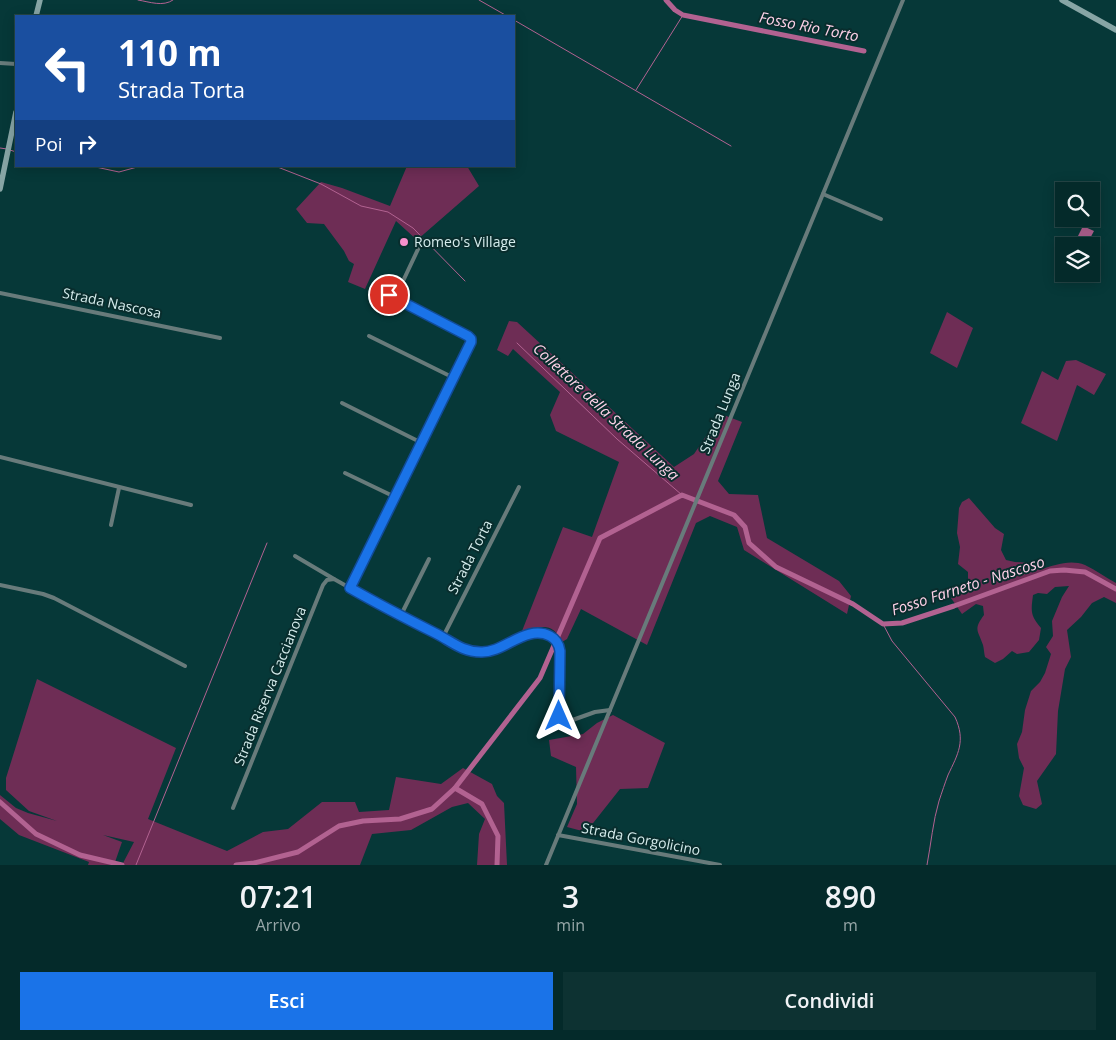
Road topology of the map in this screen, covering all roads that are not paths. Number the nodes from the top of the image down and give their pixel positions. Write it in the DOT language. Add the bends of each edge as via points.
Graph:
graph roads {
  1 [pos="40,0"];
  2 [pos="903,0"];
  3 [pos="1062,0"];
  4 [pos="36,15"];
  5 [pos="1116,30"];
  6 [pos="0,63"];
  7 [pos="15,64"];
  8 [pos="15,117"];
  9 [pos="0,189"];
  10 [pos="823,194"];
  11 [pos="881,219"];
  12 [pos="420,245"];
  13 [pos="0,293"];
  14 [pos="389,295"];
  15 [pos="394,298"];
  16 [pos="369,336"];
  17 [pos="220,338"];
  18 [pos="454,378"];
  19 [pos="342,403"];
  20 [pos="422,443"];
  21 [pos="0,457"];
  22 [pos="345,473"];
  23 [pos="518,487"];
  24 [pos="119,488"];
  25 [pos="395,497"];
  26 [pos="191,505"];
  27 [pos="111,525"];
  28 [pos="295,556"];
  29 [pos="429,559"];
  30 [pos="334,579"];
  31 [pos="0,585"];
  32 [pos="350,588"];
  33 [pos="401,615"];
  34 [pos="443,637"];
  35 [pos="185,666"];
  36 [pos="610,710"];
  37 [pos="233,808"];
  38 [pos="558,835"];
  39 [pos="546,865"];
  40 [pos="720,865"];
  1 -- 4 [label="street"];
  2 -- 10 [label="street, Strada Lunga"];
  3 -- 5 [label="street"];
  6 -- 7 [label="street"];
  8 -- 9 [label="street"];
  10 -- 11 [label="street"];
  10 -- 36 [label="street, Strada Lunga"];
  12 -- 15 [label="street"];
  13 -- 17 [label="street, Strada Nascosa"];
  14 -- 15 [label="street"];
  15 -- 18 [label="street" via="470,337 471,343"];
  16 -- 18 [label="street"];
  18 -- 20 [label="street"];
  19 -- 20 [label="street"];
  20 -- 25 [label="street"];
  21 -- 24 [label="street"];
  22 -- 25 [label="street"];
  23 -- 34 [label="street, Strada Torta"];
  24 -- 26 [label="street"];
  24 -- 27 [label="street"];
  25 -- 32 [label="street"];
  28 -- 30 [label="street"];
  29 -- 33 [label="street"];
  30 -- 32 [label="street"];
  30 -- 37 [label="street, Strada Riserva Caccianova" via="327,580 322,587"];
  31 -- 35 [label="street" via="54,598"];
  32 -- 33 [label="street"];
  33 -- 34 [label="street"];
  34 -- 36 [label="street" via="463,650 479,652 493,651 531,634 552,637 558,644 560,657 560,718 567,722"];
  36 -- 38 [label="street, Strada Lunga"];
  38 -- 39 [label="street, Strada Lunga"];
  38 -- 40 [label="street, Strada Gorgolicino"];
}
